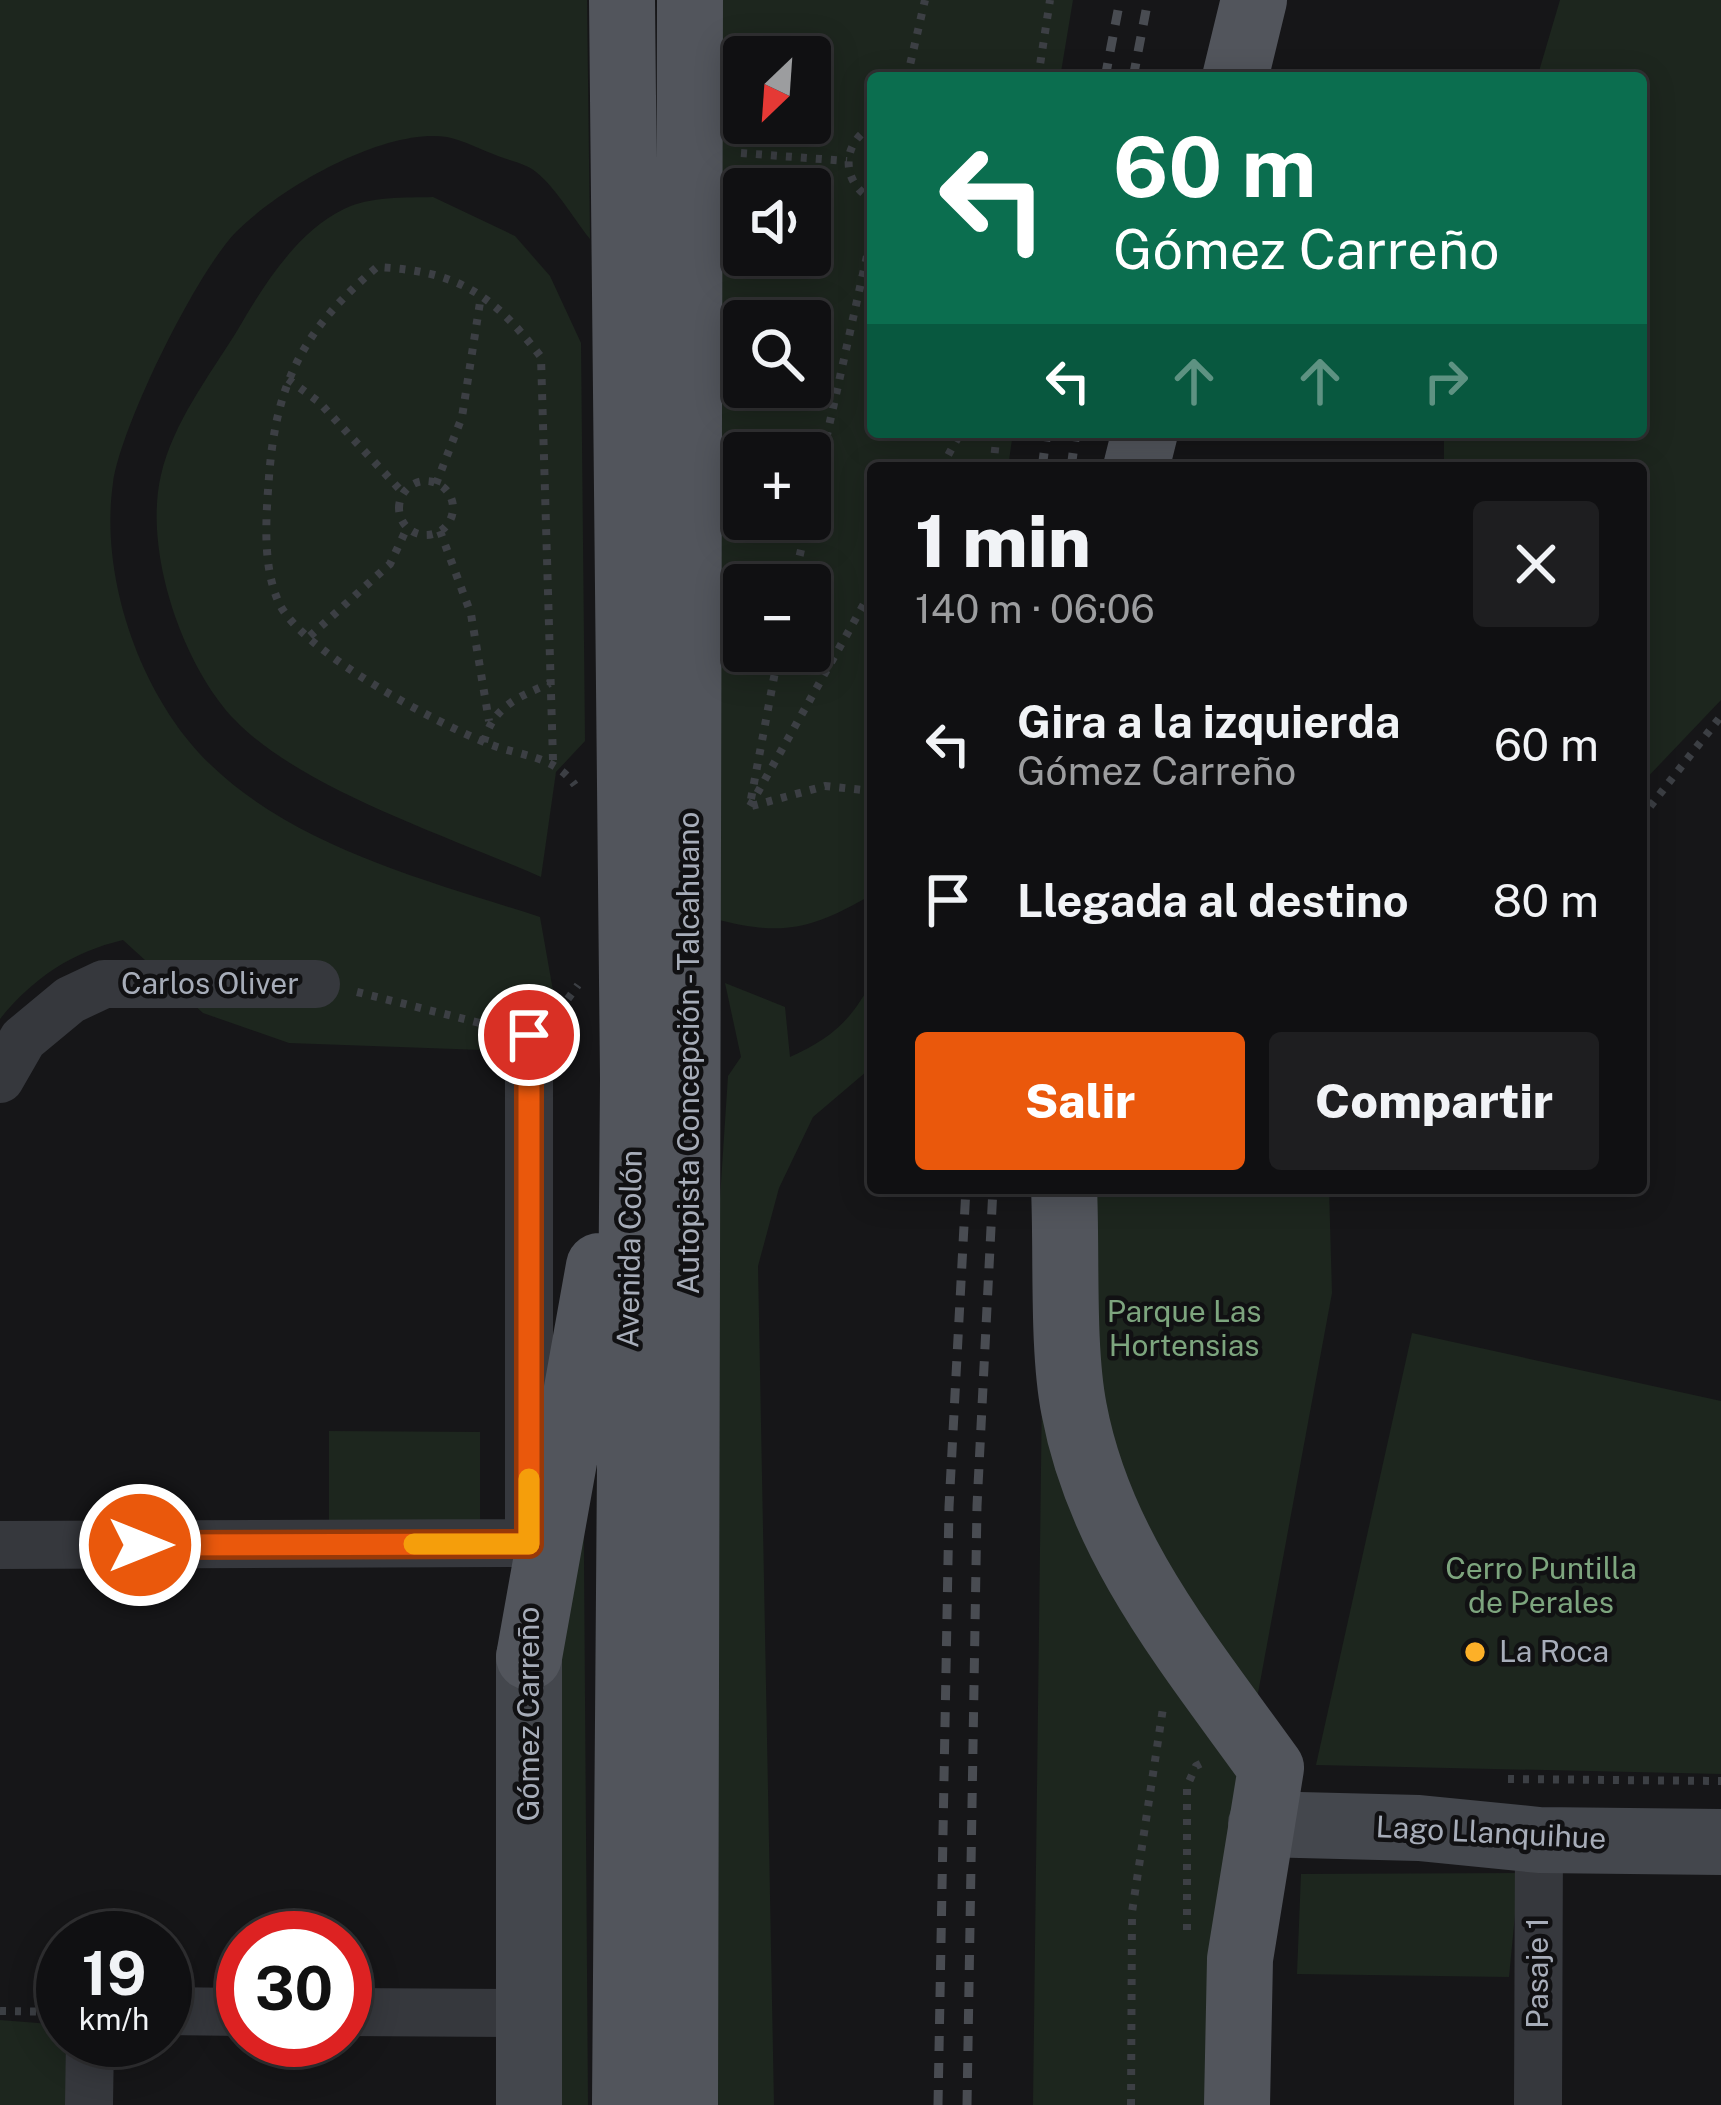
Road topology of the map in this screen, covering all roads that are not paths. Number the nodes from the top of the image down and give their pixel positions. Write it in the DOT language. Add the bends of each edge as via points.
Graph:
graph roads {
  1 [pos="622,0"];
  2 [pos="690,0"];
  3 [pos="1254,0"];
  4 [pos="1236,72"];
  5 [pos="316,984"];
  6 [pos="529,1035"];
  7 [pos="0,1078"];
  8 [pos="633,1079"];
  9 [pos="1064,1194"];
  10 [pos="529,1544"];
  11 [pos="0,1545"];
  12 [pos="529,1657"];
  13 [pos="1266,1796"];
  14 [pos="1539,1840"];
  15 [pos="1721,1842"];
  16 [pos="372,2012"];
  17 [pos="530,2012"];
  18 [pos="89,2067"];
  19 [pos="89,2105"];
  20 [pos="530,2105"];
  21 [pos="625,2105"];
  22 [pos="685,2105"];
  23 [pos="1237,2105"];
  24 [pos="1538,2105"];
  1 -- 8 [label="main road, Avenida Colón"];
  2 -- 22 [label="main road, Autopista Concepción - Talcahuano"];
  3 -- 4 [label="main road"];
  5 -- 7 [label="street, Carlos Oliver" via="104,985 70,1000 23,1039"];
  6 -- 10 [label="street, Gómez Carreño"];
  8 -- 12 [label="main road"];
  8 -- 21 [label="main road, Avenida Colón"];
  9 -- 13 [label="main road" via="1073,1405 1092,1483 1122,1555 1188,1653"];
  10 -- 11 [label="street"];
  10 -- 12 [label="street, Gómez Carreño"];
  12 -- 17 [label="street, Gómez Carreño"];
  13 -- 14 [label="street, Lago Llanquihue" via="1419,1828"];
  13 -- 23 [label="main road" via="1240,1959"];
  14 -- 15 [label="street, Lago Llanquihue"];
  14 -- 24 [label="street, Pasaje 1"];
  16 -- 17 [label="street"];
  17 -- 20 [label="street, Gómez Carreño"];
  18 -- 19 [label="street"];
}
